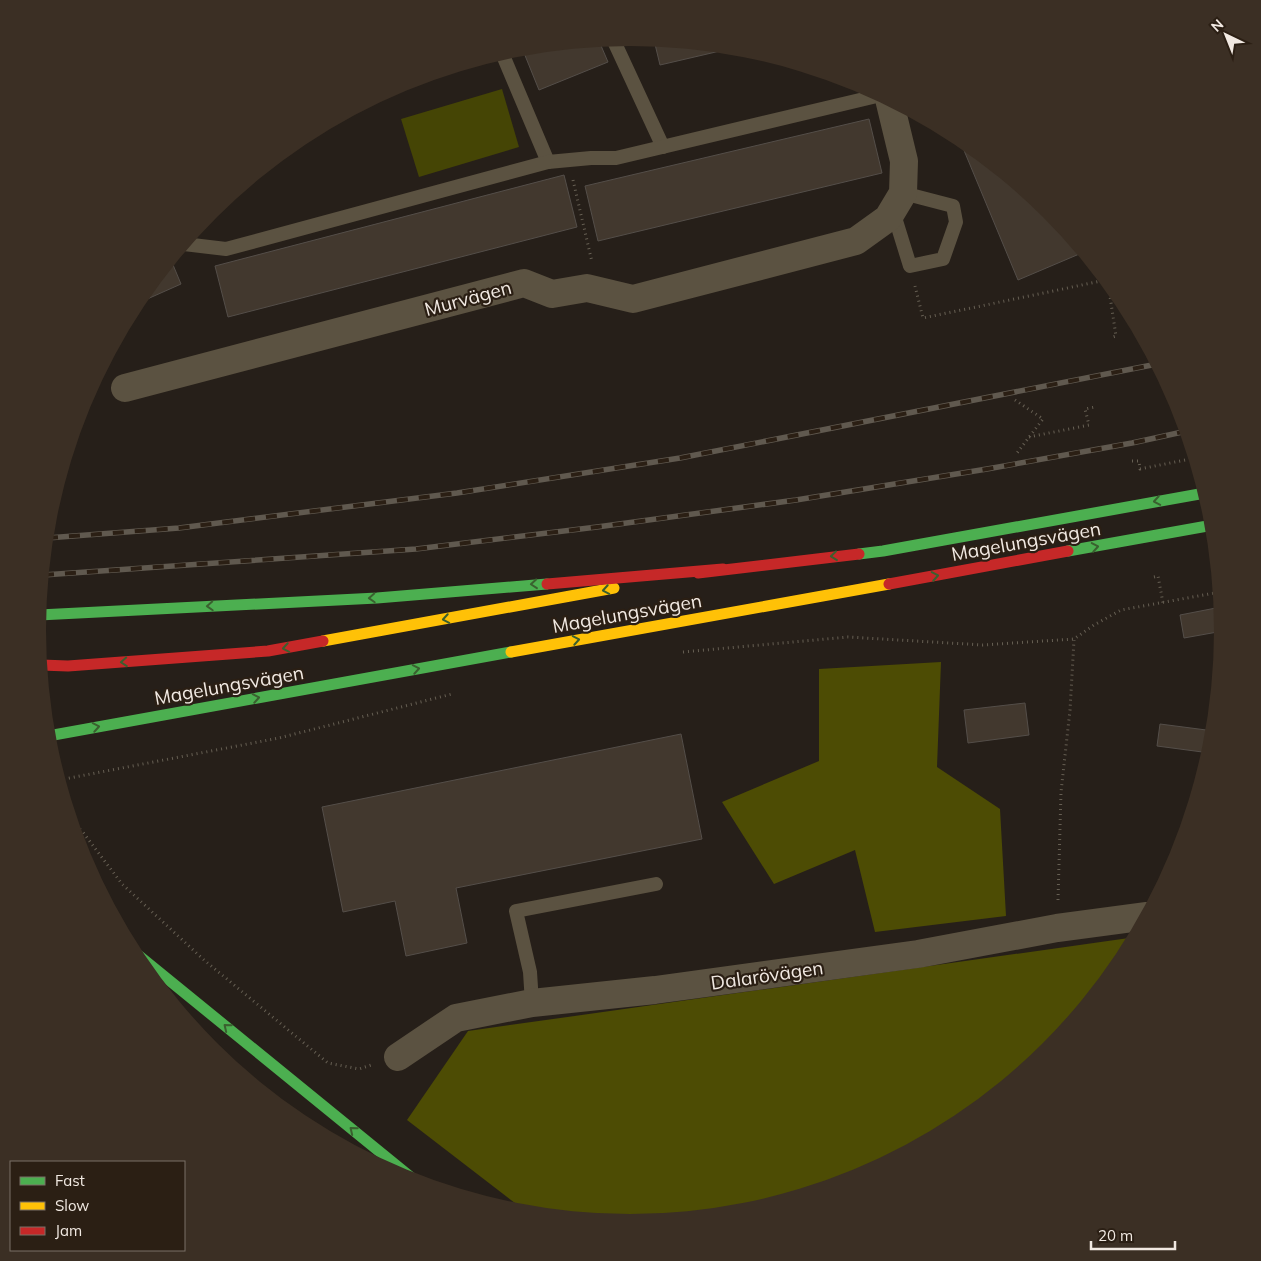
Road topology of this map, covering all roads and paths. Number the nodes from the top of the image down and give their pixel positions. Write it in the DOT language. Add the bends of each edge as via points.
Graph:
graph roads {
  1 [pos="617,47"];
  2 [pos="505,60"];
  3 [pos="869,98"];
  4 [pos="891,108"];
  5 [pos="663,147"];
  6 [pos="568,160"];
  7 [pos="548,162"];
  8 [pos="898,202"];
  9 [pos="191,245"];
  10 [pos="910,266"];
  11 [pos="1099,283"];
  12 [pos="599,291"];
  13 [pos="1110,297"];
  14 [pos="1110,338"];
  15 [pos="125,388"];
  16 [pos="1015,400"];
  17 [pos="1095,407"];
  18 [pos="1028,437"];
  19 [pos="1017,453"];
  20 [pos="1189,459"];
  21 [pos="1132,461"];
  22 [pos="1199,494"];
  23 [pos="1206,526"];
  24 [pos="722,569"];
  25 [pos="1154,577"];
  26 [pos="1213,593"];
  27 [pos="1163,603"];
  28 [pos="47,615"];
  29 [pos="1074,640"];
  30 [pos="674,653"];
  31 [pos="48,665"];
  32 [pos="453,694"];
  33 [pos="55,735"];
  34 [pos="65,779"];
  35 [pos="82,831"];
  36 [pos="656,884"];
  37 [pos="1139,917"];
  38 [pos="1057,928"];
  39 [pos="154,968"];
  40 [pos="532,1003"];
  41 [pos="398,1057"];
  42 [pos="396,1165"];
  1 -- 5 [label="lane"];
  2 -- 7 [label="lane"];
  3 -- 5 [label="lane"];
  4 -- 8 [label="street" via="904,160"];
  5 -- 6 [label="lane" via="616,158"];
  6 -- 7 [label="lane"];
  6 -- 12 [label="path"];
  7 -- 9 [label="lane" via="226,250"];
  8 -- 10 [label="lane"];
  8 -- 10 [label="lane" via="953,206 956,222 943,259"];
  8 -- 12 [label="street, Murvägen" via="888,218 856,241 633,299"];
  10 -- 11 [label="path" via="923,318"];
  12 -- 15 [label="street, Murvägen" via="587,288 552,294 524,283"];
  13 -- 14 [label="path" via="1116,336"];
  16 -- 18 [label="path" via="1043,419"];
  17 -- 18 [label="path" via="1085,409 1089,425"];
  18 -- 19 [label="path"];
  20 -- 21 [label="path" via="1140,469 1139,460"];
  22 -- 24 [label="main road, Magelungsvägen, one-way" via="882,551"];
  33 -- 23 [label="main road, Magelungsvägen, one-way"];
  24 -- 28 [label="main road, one-way" via="377,598"];
  24 -- 31 [label="main road, Magelungsvägen, one-way" via="268,651"];
  25 -- 27 [label="path" via="1158,576"];
  26 -- 27 [label="path"];
  27 -- 29 [label="path" via="1121,610"];
  29 -- 30 [label="path" via="983,645 848,637"];
  29 -- 38 [label="path" via="1061,792"];
  32 -- 34 [label="path" via="278,738"];
  35 -- 41 [label="path" via="122,884 204,960 328,1063 359,1069"];
  36 -- 40 [label="lane" via="516,911 530,972"];
  37 -- 38 [label="street, Dalarövägen"];
  38 -- 40 [label="street, Dalarövägen" via="918,954 656,990"];
  42 -- 39 [label="main road, one-way"];
  40 -- 41 [label="street, Dalarövägen" via="456,1018"];
}
